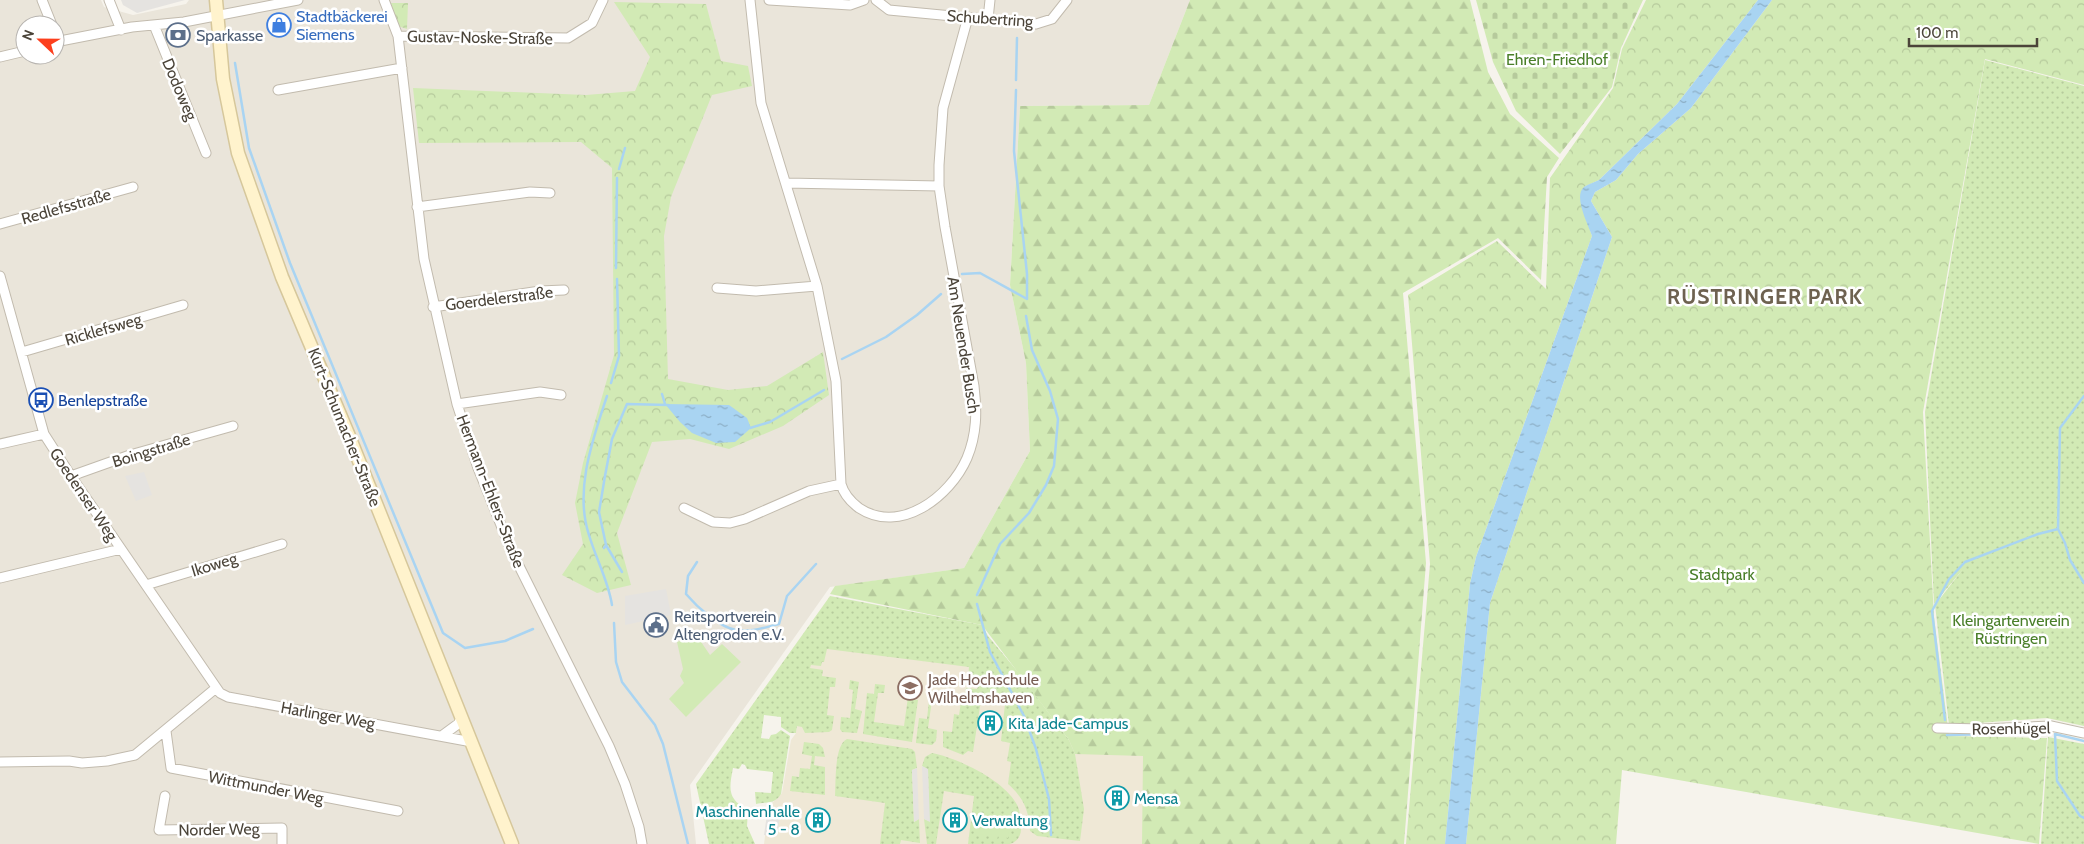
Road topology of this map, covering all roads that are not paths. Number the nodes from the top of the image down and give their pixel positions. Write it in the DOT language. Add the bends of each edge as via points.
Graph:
graph roads {
  1 [pos="42,0"];
  2 [pos="109,0"];
  3 [pos="216,0"];
  4 [pos="298,0"];
  5 [pos="384,0"];
  6 [pos="603,0"];
  7 [pos="750,0"];
  8 [pos="769,0"];
  9 [pos="864,0"];
  10 [pos="876,0"];
  11 [pos="990,0"];
  12 [pos="1067,0"];
  13 [pos="797,1"];
  14 [pos="48,15"];
  15 [pos="218,15"];
  16 [pos="968,17"];
  17 [pos="988,19"];
  18 [pos="154,25"];
  19 [pos="121,30"];
  20 [pos="398,36"];
  21 [pos="65,38"];
  22 [pos="15,53"];
  23 [pos="0,58"];
  24 [pos="402,68"];
  25 [pos="278,90"];
  26 [pos="206,153"];
  27 [pos="786,183"];
  28 [pos="939,186"];
  29 [pos="133,187"];
  30 [pos="550,193"];
  31 [pos="417,206"];
  32 [pos="0,224"];
  33 [pos="0,276"];
  34 [pos="817,286"];
  35 [pos="718,288"];
  36 [pos="564,290"];
  37 [pos="4,304"];
  38 [pos="183,305"];
  39 [pos="433,307"];
  40 [pos="22,352"];
  41 [pos="562,395"];
  42 [pos="457,404"];
  43 [pos="233,426"];
  44 [pos="44,434"];
  45 [pos="0,444"];
  46 [pos="71,476"];
  47 [pos="841,484"];
  48 [pos="684,508"];
  49 [pos="282,544"];
  50 [pos="121,549"];
  51 [pos="0,578"];
  52 [pos="146,585"];
  53 [pos="216,688"];
  54 [pos="462,717"];
  55 [pos="1937,728"];
  56 [pos="166,731"];
  57 [pos="2084,733"];
  58 [pos="443,736"];
  59 [pos="472,742"];
  60 [pos="0,762"];
  61 [pos="165,796"];
  62 [pos="398,811"];
  63 [pos="282,844"];
  64 [pos="512,844"];
  65 [pos="642,844"];
  1 -- 14 [label="street"];
  2 -- 19 [label="street"];
  3 -- 15 [label="street, Kurt-Schumacher-Straße"];
  4 -- 15 [label="street"];
  5 -- 20 [label="street, Hermann-Ehlers-Straße"];
  6 -- 20 [label="street, Gustav-Noske-Straße" via="592,23 568,38"];
  7 -- 27 [label="street" via="761,103"];
  8 -- 13 [label="street"];
  9 -- 13 [label="street" via="850,4"];
  10 -- 16 [label="street, Schubertring" via="889,10"];
  11 -- 17 [label="street"];
  12 -- 17 [label="street, Schubertring" via="1052,19 1036,24"];
  15 -- 18 [label="street"];
  15 -- 54 [label="street, Kurt-Schumacher-Straße" via="225,94 238,153 282,277"];
  16 -- 17 [label="street, Schubertring"];
  16 -- 28 [label="street, Am Neuender Busch" via="942,108"];
  18 -- 19 [label="street"];
  18 -- 26 [label="street, Dodoweg"];
  19 -- 21 [label="street"];
  20 -- 24 [label="street, Hermann-Ehlers-Straße"];
  22 -- 23 [label="street"];
  24 -- 25 [label="street"];
  24 -- 31 [label="street, Hermann-Ehlers-Straße"];
  27 -- 28 [label="street"];
  27 -- 34 [label="street"];
  28 -- 47 [label="street, Am Neuender Busch" via="977,410 972,444 966,460 948,486 912,514 886,518 874,516 854,504"];
  29 -- 32 [label="street, Redlefsstraße"];
  30 -- 31 [label="street" via="530,192"];
  31 -- 39 [label="street, Hermann-Ehlers-Straße"];
  33 -- 37 [label="street, Goedenser Weg"];
  34 -- 35 [label="street" via="756,291"];
  34 -- 47 [label="street" via="836,381"];
  36 -- 39 [label="street, Goerdelerstraße"];
  37 -- 40 [label="street, Goedenser Weg"];
  38 -- 40 [label="street, Ricklefsweg"];
  39 -- 42 [label="street, Hermann-Ehlers-Straße"];
  40 -- 44 [label="street, Goedenser Weg"];
  41 -- 42 [label="street" via="540,392"];
  42 -- 65 [label="street, Hermann-Ehlers-Straße" via="478,468 511,550 592,708 625,784"];
  43 -- 46 [label="street, Boingstraße" via="130,455"];
  44 -- 45 [label="street"];
  44 -- 46 [label="street, Goedenser Weg"];
  46 -- 50 [label="street, Goedenser Weg"];
  47 -- 48 [label="street" via="809,491 730,523 713,522"];
  49 -- 52 [label="street, Ikoweg"];
  50 -- 51 [label="street"];
  50 -- 52 [label="street, Goedenser Weg"];
  52 -- 53 [label="street, Goedenser Weg"];
  53 -- 56 [label="street"];
  53 -- 58 [label="street, Harlinger Weg" via="228,697"];
  54 -- 58 [label="street"];
  54 -- 59 [label="street, Kurt-Schumacher-Straße"];
  55 -- 57 [label="street, Rosenhügel" via="2051,726"];
  56 -- 60 [label="street" via="135,755 106,761"];
  56 -- 62 [label="street, Wittmunder Weg" via="171,768"];
  58 -- 59 [label="street, Harlinger Weg"];
  59 -- 64 [label="street, Kurt-Schumacher-Straße"];
  61 -- 63 [label="street, Norder Weg" via="159,830 282,828"];
}
